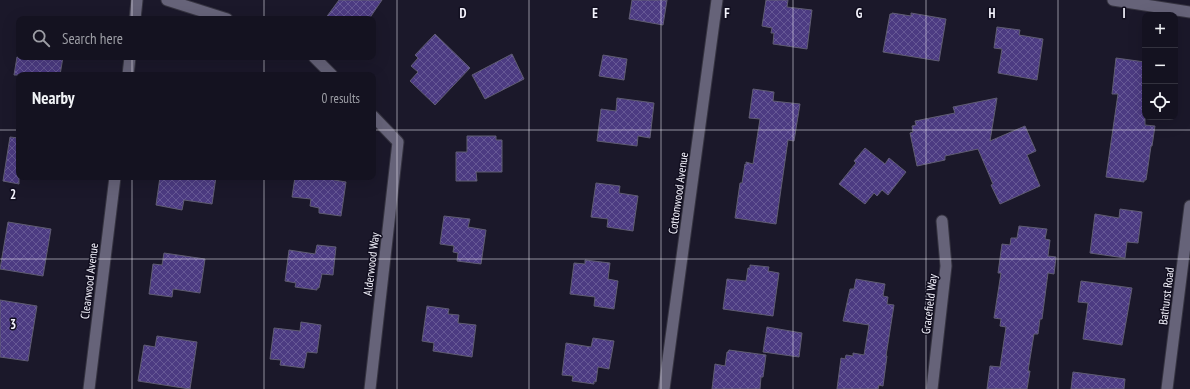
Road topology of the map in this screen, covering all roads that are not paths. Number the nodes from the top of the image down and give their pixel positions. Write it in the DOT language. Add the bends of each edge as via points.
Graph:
graph roads {
  1 [pos="137,0"];
  2 [pos="167,0"];
  3 [pos="717,0"];
  4 [pos="1113,0"];
  5 [pos="1190,12"];
  6 [pos="135,16"];
  7 [pos="218,16"];
  8 [pos="130,60"];
  9 [pos="317,60"];
  10 [pos="128,72"];
  11 [pos="329,72"];
  12 [pos="376,119"];
  13 [pos="115,180"];
  14 [pos="1190,206"];
  15 [pos="942,221"];
  16 [pos="89,389"];
  17 [pos="370,389"];
  18 [pos="664,389"];
  19 [pos="932,389"];
  20 [pos="1167,389"];
  1 -- 6 [label="street"];
  2 -- 7 [label="street"];
  3 -- 18 [label="street, Cottonwood Avenue"];
  4 -- 5 [label="street"];
  8 -- 10 [label="street"];
  9 -- 11 [label="street"];
  12 -- 17 [label="street, Alderwood Way" via="398,142"];
  13 -- 16 [label="street, Clearwood Avenue"];
  14 -- 20 [label="street, Bathurst Road"];
  15 -- 19 [label="street, Gracefield Way" via="946,266"];
}
